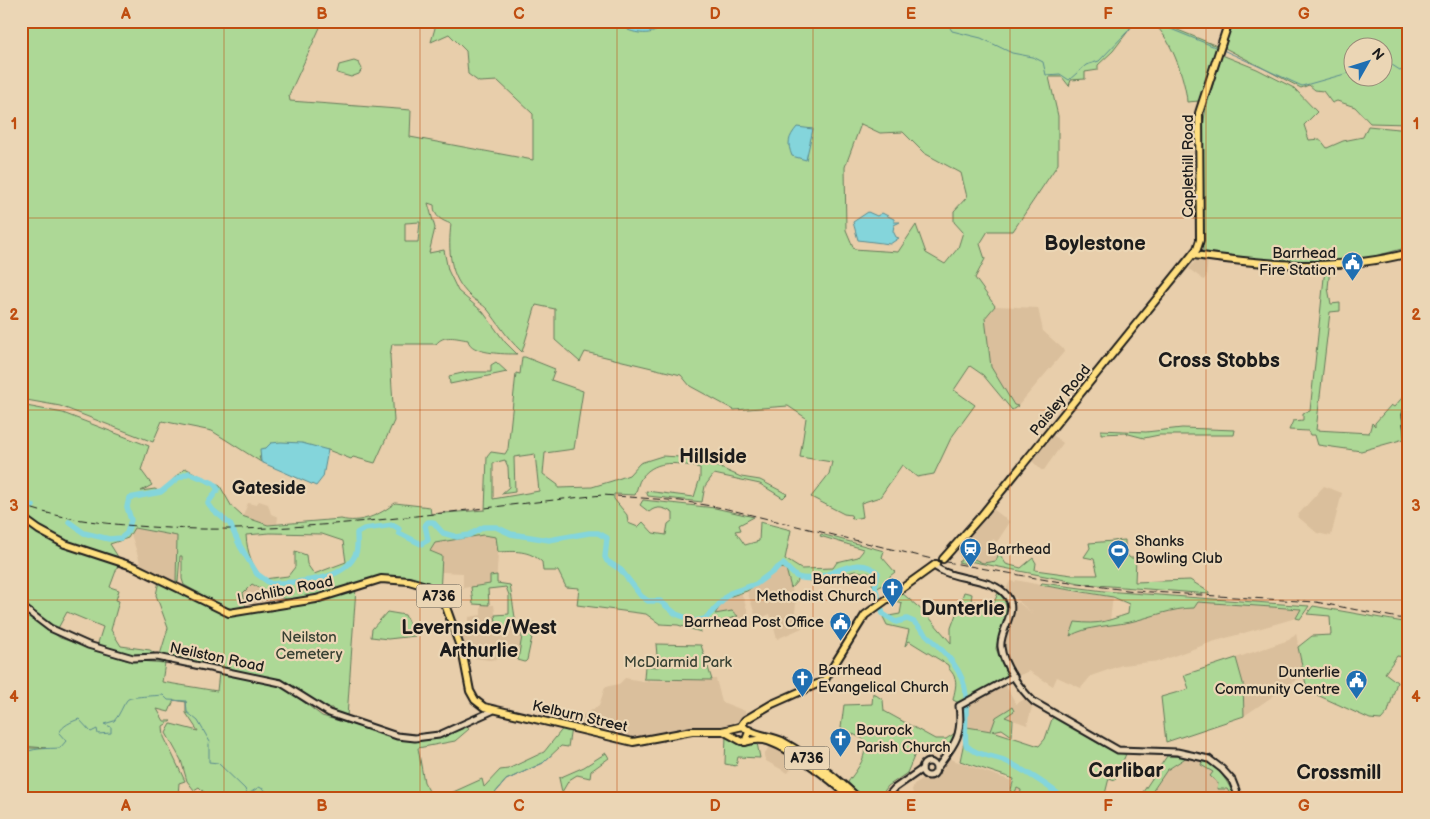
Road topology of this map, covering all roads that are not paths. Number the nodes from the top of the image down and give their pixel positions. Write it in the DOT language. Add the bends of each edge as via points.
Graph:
graph roads {
  1 [pos="1229,21"];
  2 [pos="1409,253"];
  3 [pos="1194,255"];
  4 [pos="1409,402"];
  5 [pos="1409,442"];
  6 [pos="21,517"];
  7 [pos="942,559"];
  8 [pos="935,565"];
  9 [pos="21,606"];
  10 [pos="1014,676"];
  11 [pos="492,711"];
  12 [pos="744,728"];
  13 [pos="722,731"];
  14 [pos="743,741"];
  15 [pos="944,759"];
  16 [pos="932,762"];
  17 [pos="937,768"];
  18 [pos="922,769"];
  19 [pos="926,776"];
  20 [pos="909,779"];
  21 [pos="850,798"];
  22 [pos="858,798"];
  23 [pos="886,798"];
  24 [pos="1239,798"];
  1 -- 3 [label="main road, Caplethill Road" via="1199,113 1200,240"];
  2 -- 3 [label="main road" via="1369,262 1309,266"];
  3 -- 7 [label="main road, Paisley Road" via="971,528"];
  4 -- 5 [label="street" via="1406,415"];
  6 -- 11 [label="main road, Lochlibo Road / A736" via="65,544 135,567 229,613 316,599 376,580 398,579 426,586 446,607 473,698"];
  8 -- 10 [label="street" via="947,575 992,585 1008,597 1011,611 1001,647"];
  8 -- 12 [label="main road" via="861,620 824,681 745,720"];
  9 -- 11 [label="street, Neilston Road" via="50,628 88,645 133,658 157,657 281,683 329,714 397,736 415,738 439,734"];
  10 -- 15 [label="street" via="961,706 960,734"];
  10 -- 24 [label="street" via="1034,702 1111,747 1127,751 1177,752 1209,759 1232,780"];
  11 -- 13 [label="main road, Kelburn Street / A736" via="633,742 692,731"];
  12 -- 13 [label="main road, Kelburn Street / A736"];
  12 -- 14 [label="main road" via="749,737"];
  12 -- 14 [label="main road" via="737,734"];
  12 -- 22 [label="main road, A736" via="784,742"];
  13 -- 14 [label="main road, Kelburn Street / A736"];
  14 -- 21 [label="main road, A736" via="762,739 778,745"];
  15 -- 16 [label="street"];
  15 -- 17 [label="street"];
  16 -- 17 [label="street"];
  16 -- 18 [label="street" via="925,763"];
  17 -- 19 [label="street" via="934,774"];
  18 -- 19 [label="street"];
  18 -- 20 [label="street"];
  19 -- 20 [label="street"];
  20 -- 23 [label="street"];
}
